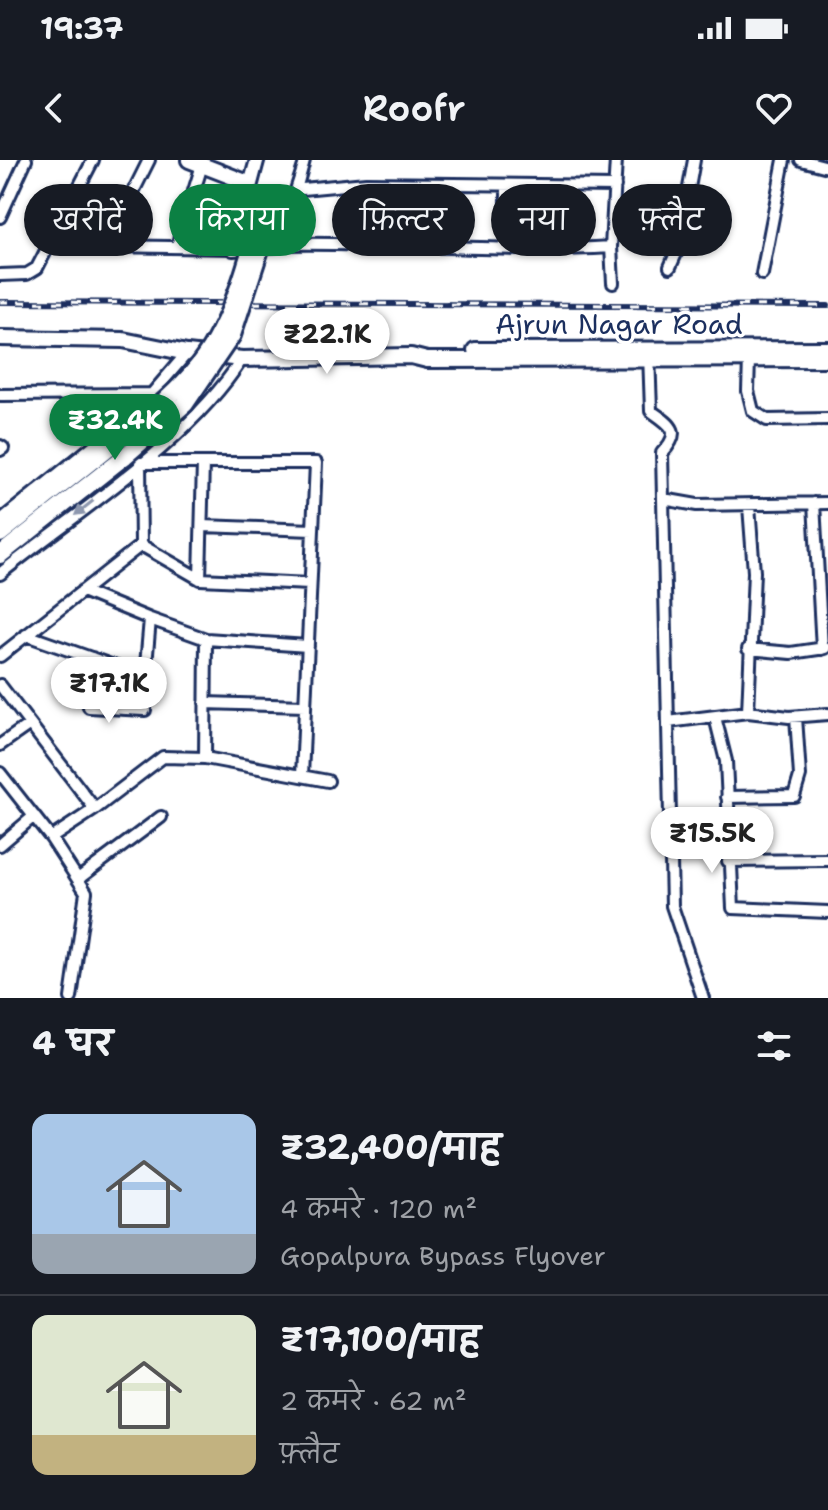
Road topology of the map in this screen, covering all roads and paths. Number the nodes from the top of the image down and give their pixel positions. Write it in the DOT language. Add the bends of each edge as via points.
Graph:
graph roads {
  1 [pos="26,160"];
  2 [pos="93,160"];
  3 [pos="149,160"];
  4 [pos="258,160"];
  5 [pos="275,160"];
  6 [pos="289,160"];
  7 [pos="302,160"];
  8 [pos="616,160"];
  9 [pos="694,160"];
  10 [pos="784,160"];
  11 [pos="801,160"];
  12 [pos="196,162"];
  13 [pos="828,167"];
  14 [pos="80,184"];
  15 [pos="137,184"];
  16 [pos="191,184"];
  17 [pos="248,184"];
  18 [pos="250,184"];
  19 [pos="294,184"];
  20 [pos="615,184"];
  21 [pos="0,185"];
  22 [pos="491,186"];
  23 [pos="15,188"];
  24 [pos="316,188"];
  25 [pos="0,217"];
  26 [pos="612,232"];
  27 [pos="316,243"];
  28 [pos="491,246"];
  29 [pos="596,247"];
  30 [pos="611,247"];
  31 [pos="42,256"];
  32 [pos="670,267"];
  33 [pos="762,274"];
  34 [pos="0,275"];
  35 [pos="613,283"];
  36 [pos="0,338"];
  37 [pos="828,349"];
  38 [pos="187,353"];
  39 [pos="649,354"];
  40 [pos="242,359"];
  41 [pos="749,359"];
  42 [pos="828,359"];
  43 [pos="153,394"];
  44 [pos="0,395"];
  45 [pos="828,419"];
  46 [pos="140,463"];
  47 [pos="203,463"];
  48 [pos="663,499"];
  49 [pos="814,503"];
  50 [pos="828,503"];
  51 [pos="749,506"];
  52 [pos="0,521"];
  53 [pos="202,526"];
  54 [pos="313,530"];
  55 [pos="0,534"];
  56 [pos="141,545"];
  57 [pos="0,555"];
  58 [pos="823,570"];
  59 [pos="0,574"];
  60 [pos="200,579"];
  61 [pos="310,584"];
  62 [pos="82,591"];
  63 [pos="150,619"];
  64 [pos="26,635"];
  65 [pos="206,639"];
  66 [pos="308,646"];
  67 [pos="825,648"];
  68 [pos="748,649"];
  69 [pos="0,656"];
  70 [pos="92,658"];
  71 [pos="145,677"];
  72 [pos="0,685"];
  73 [pos="205,703"];
  74 [pos="305,706"];
  75 [pos="748,712"];
  76 [pos="828,714"];
  77 [pos="715,717"];
  78 [pos="796,717"];
  79 [pos="668,722"];
  80 [pos="30,724"];
  81 [pos="0,745"];
  82 [pos="205,758"];
  83 [pos="0,773"];
  84 [pos="302,776"];
  85 [pos="328,781"];
  86 [pos="727,797"];
  87 [pos="95,809"];
  88 [pos="34,816"];
  89 [pos="161,817"];
  90 [pos="51,838"];
  91 [pos="0,845"];
  92 [pos="828,860"];
  93 [pos="728,861"];
  94 [pos="78,879"];
  95 [pos="828,912"];
  96 [pos="71,998"];
  97 [pos="703,998"];
  1 -- 23 [label="street"];
  2 -- 14 [label="street"];
  3 -- 15 [label="street"];
  4 -- 18 [label="street"];
  5 -- 55 [label="main road, bridge" via="234,296 199,365 165,401"];
  6 -- 57 [label="main road, bridge" via="237,322 211,371 185,404"];
  7 -- 19 [label="street"];
  8 -- 20 [label="street"];
  9 -- 32 [label="street"];
  10 -- 33 [label="street"];
  11 -- 13 [label="street"];
  12 -- 16 [label="street"];
  12 -- 17 [label="street"];
  21 -- 23 [label="street"];
  22 -- 24 [label="street" via="366,183"];
  23 -- 25 [label="street"];
  26 -- 30 [label="street"];
  27 -- 28 [label="street"];
  29 -- 30 [label="street"];
  30 -- 35 [label="street"];
  31 -- 34 [label="street" via="33,272"];
  36 -- 38 [label="street, Ajrun Nagar Road" via="123,340"];
  37 -- 39 [label="street, Ajrun Nagar Road"];
  38 -- 40 [label="street, Ajrun Nagar Road"];
  38 -- 43 [label="street"];
  39 -- 40 [label="street, Ajrun Nagar Road" via="426,351 411,356"];
  39 -- 41 [label="street, Ajrun Nagar Road"];
  39 -- 48 [label="street" via="651,411 674,433 662,453"];
  40 -- 46 [label="street" via="222,391"];
  41 -- 42 [label="street, Ajrun Nagar Road"];
  41 -- 45 [label="street" via="753,411 767,420"];
  43 -- 44 [label="street"];
  43 -- 52 [label="street"];
  46 -- 47 [label="street"];
  46 -- 56 [label="street"];
  46 -- 59 [label="street, one-way"];
  47 -- 53 [label="street"];
  47 -- 54 [label="street" via="316,463"];
  48 -- 51 [label="street"];
  48 -- 79 [label="street"];
  49 -- 50 [label="street"];
  49 -- 51 [label="street"];
  49 -- 58 [label="street"];
  51 -- 68 [label="street" via="754,572"];
  53 -- 54 [label="street"];
  53 -- 60 [label="street"];
  54 -- 61 [label="street"];
  56 -- 60 [label="street"];
  56 -- 62 [label="street"];
  58 -- 67 [label="street"];
  60 -- 61 [label="street"];
  61 -- 66 [label="street"];
  62 -- 63 [label="street"];
  62 -- 64 [label="street"];
  63 -- 65 [label="street"];
  63 -- 71 [label="street"];
  64 -- 69 [label="street"];
  64 -- 70 [label="street"];
  65 -- 66 [label="street"];
  65 -- 73 [label="street"];
  66 -- 74 [label="street"];
  67 -- 68 [label="street" via="791,653"];
  68 -- 75 [label="street"];
  70 -- 71 [label="street"];
  70 -- 71 [label="street" via="89,707 145,710"];
  72 -- 80 [label="street"];
  73 -- 74 [label="street"];
  73 -- 82 [label="street"];
  74 -- 84 [label="street"];
  75 -- 77 [label="street"];
  75 -- 78 [label="street"];
  76 -- 78 [label="street"];
  77 -- 79 [label="street"];
  77 -- 86 [label="street" via="726,761"];
  78 -- 86 [label="street" via="800,776 794,796"];
  79 -- 97 [label="street" via="672,906"];
  80 -- 81 [label="street"];
  80 -- 87 [label="street"];
  82 -- 84 [label="street"];
  82 -- 87 [label="street" via="163,757"];
  83 -- 88 [label="street"];
  84 -- 85 [label="street"];
  86 -- 93 [label="street"];
  87 -- 90 [label="street"];
  88 -- 90 [label="street"];
  88 -- 91 [label="street"];
  89 -- 94 [label="street"];
  90 -- 94 [label="street"];
  92 -- 93 [label="street"];
  93 -- 95 [label="street" via="730,902 737,911"];
  94 -- 96 [label="street" via="86,892"];
}
